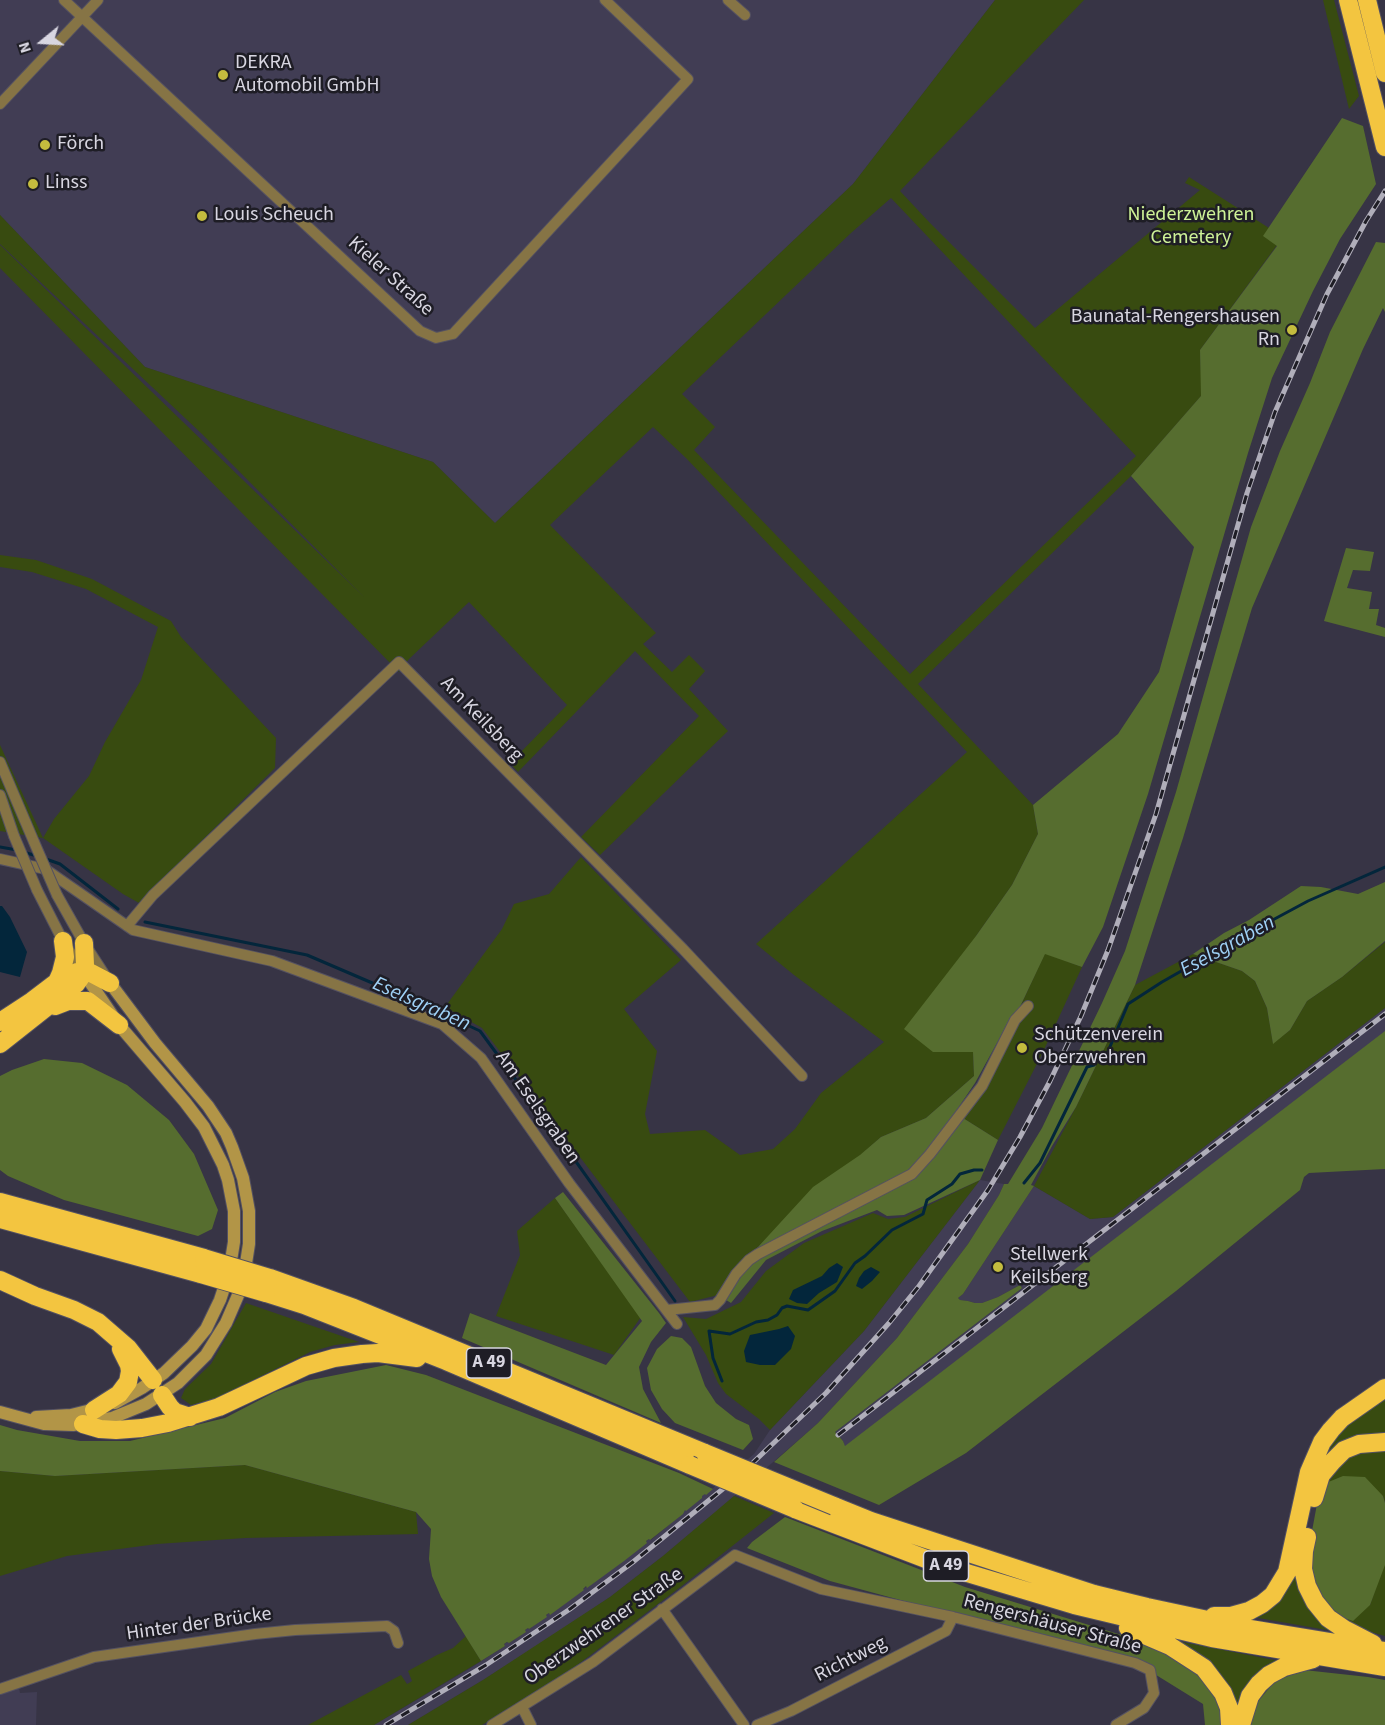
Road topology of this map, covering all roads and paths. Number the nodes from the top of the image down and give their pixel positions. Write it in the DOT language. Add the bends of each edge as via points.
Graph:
graph roads {
  1 [pos="64,0"];
  2 [pos="98,0"];
  3 [pos="605,0"];
  4 [pos="728,0"];
  5 [pos="1348,0"];
  6 [pos="1366,0"];
  7 [pos="745,15"];
  8 [pos="82,16"];
  9 [pos="1385,73"];
  10 [pos="0,104"];
  11 [pos="1385,147"];
  12 [pos="0,762"];
  13 [pos="0,795"];
  14 [pos="0,859"];
  15 [pos="127,926"];
  16 [pos="63,941"];
  17 [pos="84,943"];
  18 [pos="83,972"];
  19 [pos="57,982"];
  20 [pos="110,983"];
  21 [pos="1028,1006"];
  22 [pos="42,1012"];
  23 [pos="0,1022"];
  24 [pos="119,1024"];
  25 [pos="0,1044"];
  26 [pos="802,1076"];
  27 [pos="0,1195"];
  28 [pos="0,1202"];
  29 [pos="25,1209"];
  30 [pos="0,1219"];
  31 [pos="202,1266"];
  32 [pos="0,1281"];
  33 [pos="268,1286"];
  34 [pos="667,1310"];
  35 [pos="677,1324"];
  36 [pos="108,1330"];
  37 [pos="468,1371"];
  38 [pos="158,1388"];
  39 [pos="1385,1388"];
  40 [pos="0,1412"];
  41 [pos="88,1417"];
  42 [pos="190,1417"];
  43 [pos="1385,1442"];
  44 [pos="828,1513"];
  45 [pos="735,1555"];
  46 [pos="1074,1605"];
  47 [pos="662,1609"];
  48 [pos="1174,1612"];
  49 [pos="953,1617"];
  50 [pos="398,1643"];
  51 [pos="1379,1655"];
  52 [pos="1320,1657"];
  53 [pos="0,1689"];
  54 [pos="522,1707"];
  55 [pos="492,1725"];
  56 [pos="531,1725"];
  57 [pos="744,1725"];
  58 [pos="757,1725"];
  59 [pos="1116,1725"];
  60 [pos="1230,1725"];
  61 [pos="1241,1725"];
  1 -- 8 [label="street, Kieler Straße"];
  2 -- 8 [label="street"];
  3 -- 8 [label="street, Kieler Straße" via="688,79 453,334 436,338 420,331"];
  4 -- 7 [label="street"];
  5 -- 11 [label="highway"];
  6 -- 9 [label="highway"];
  8 -- 10 [label="street"];
  12 -- 17 [label="street, bridge" via="57,895"];
  13 -- 16 [label="street, bridge" via="37,890"];
  14 -- 15 [label="street, Am Eselsgraben" via="45,869"];
  15 -- 26 [label="street, Am Keilsberg" via="153,895 399,662 683,949"];
  15 -- 34 [label="street, Am Eselsgraben" via="272,961 442,1024 481,1058 569,1183"];
  16 -- 18 [label="street"];
  16 -- 19 [label="highway" via="65,957"];
  17 -- 18 [label="highway"];
  17 -- 20 [label="street"];
  18 -- 19 [label="highway"];
  18 -- 20 [label="highway"];
  18 -- 22 [label="highway" via="76,984"];
  18 -- 24 [label="main road"];
  19 -- 23 [label="highway"];
  20 -- 38 [label="main road" via="217,1119 238,1162 247,1194 247,1260 226,1323 187,1376"];
  21 -- 34 [label="street" via="1015,1020 982,1086 912,1174 758,1254 736,1274 715,1305"];
  22 -- 24 [label="highway" via="68,1001 83,1000"];
  22 -- 25 [label="highway"];
  24 -- 38 [label="main road" via="204,1127 223,1165 234,1211 232,1258 214,1313"];
  27 -- 29 [label="highway"];
  28 -- 29 [label="highway, A 49"];
  29 -- 31 [label="highway, A 49"];
  30 -- 31 [label="highway, A 49"];
  31 -- 33 [label="highway, A 49, bridge"];
  32 -- 36 [label="highway" via="74,1310"];
  33 -- 37 [label="highway, A 49" via="304,1305"];
  33 -- 44 [label="highway, A 49, bridge" via="375,1316 705,1453"];
  34 -- 35 [label="street, Am Eselsgraben"];
  36 -- 38 [label="highway" via="128,1348"];
  36 -- 41 [label="highway" via="127,1359 130,1377 123,1391"];
  37 -- 42 [label="highway" via="395,1354 348,1355 306,1366"];
  37 -- 44 [label="highway, A 49, bridge" via="690,1465"];
  38 -- 41 [label="main road" via="131,1411 112,1418"];
  38 -- 42 [label="highway" via="175,1412"];
  39 -- 48 [label="highway" via="1342,1418 1322,1442 1309,1472 1287,1572 1273,1595 1249,1611 1231,1616"];
  40 -- 41 [label="main road" via="53,1425"];
  41 -- 42 [label="highway" via="107,1430"];
  43 -- 51 [label="highway" via="1359,1444 1344,1450 1321,1475 1303,1569 1315,1602 1328,1618"];
  44 -- 46 [label="highway, A 49" via="947,1567"];
  44 -- 48 [label="highway, A 49" via="871,1521 1073,1588"];
  45 -- 47 [label="street, Oberzwehrener Straße"];
  45 -- 49 [label="street, Rengershäuser Straße" via="821,1589"];
  46 -- 52 [label="highway, A 49" via="1202,1636"];
  46 -- 60 [label="highway" via="1170,1646 1203,1668 1223,1693"];
  47 -- 54 [label="street, Oberzwehrener Straße" via="592,1662"];
  47 -- 57 [label="street"];
  48 -- 51 [label="highway, A 49"];
  49 -- 58 [label="street, Richtweg" via="946,1631"];
  49 -- 59 [label="street, Rengershäuser Straße" via="1150,1670 1154,1693 1144,1708"];
  50 -- 53 [label="street, Hinter der Brücke" via="394,1631 387,1626 255,1634 94,1657"];
  51 -- 52 [label="highway, A 49"];
  52 -- 61 [label="highway" via="1269,1675 1250,1696"];
  54 -- 55 [label="street, Oberzwehrener Straße"];
  54 -- 56 [label="street"];
}
